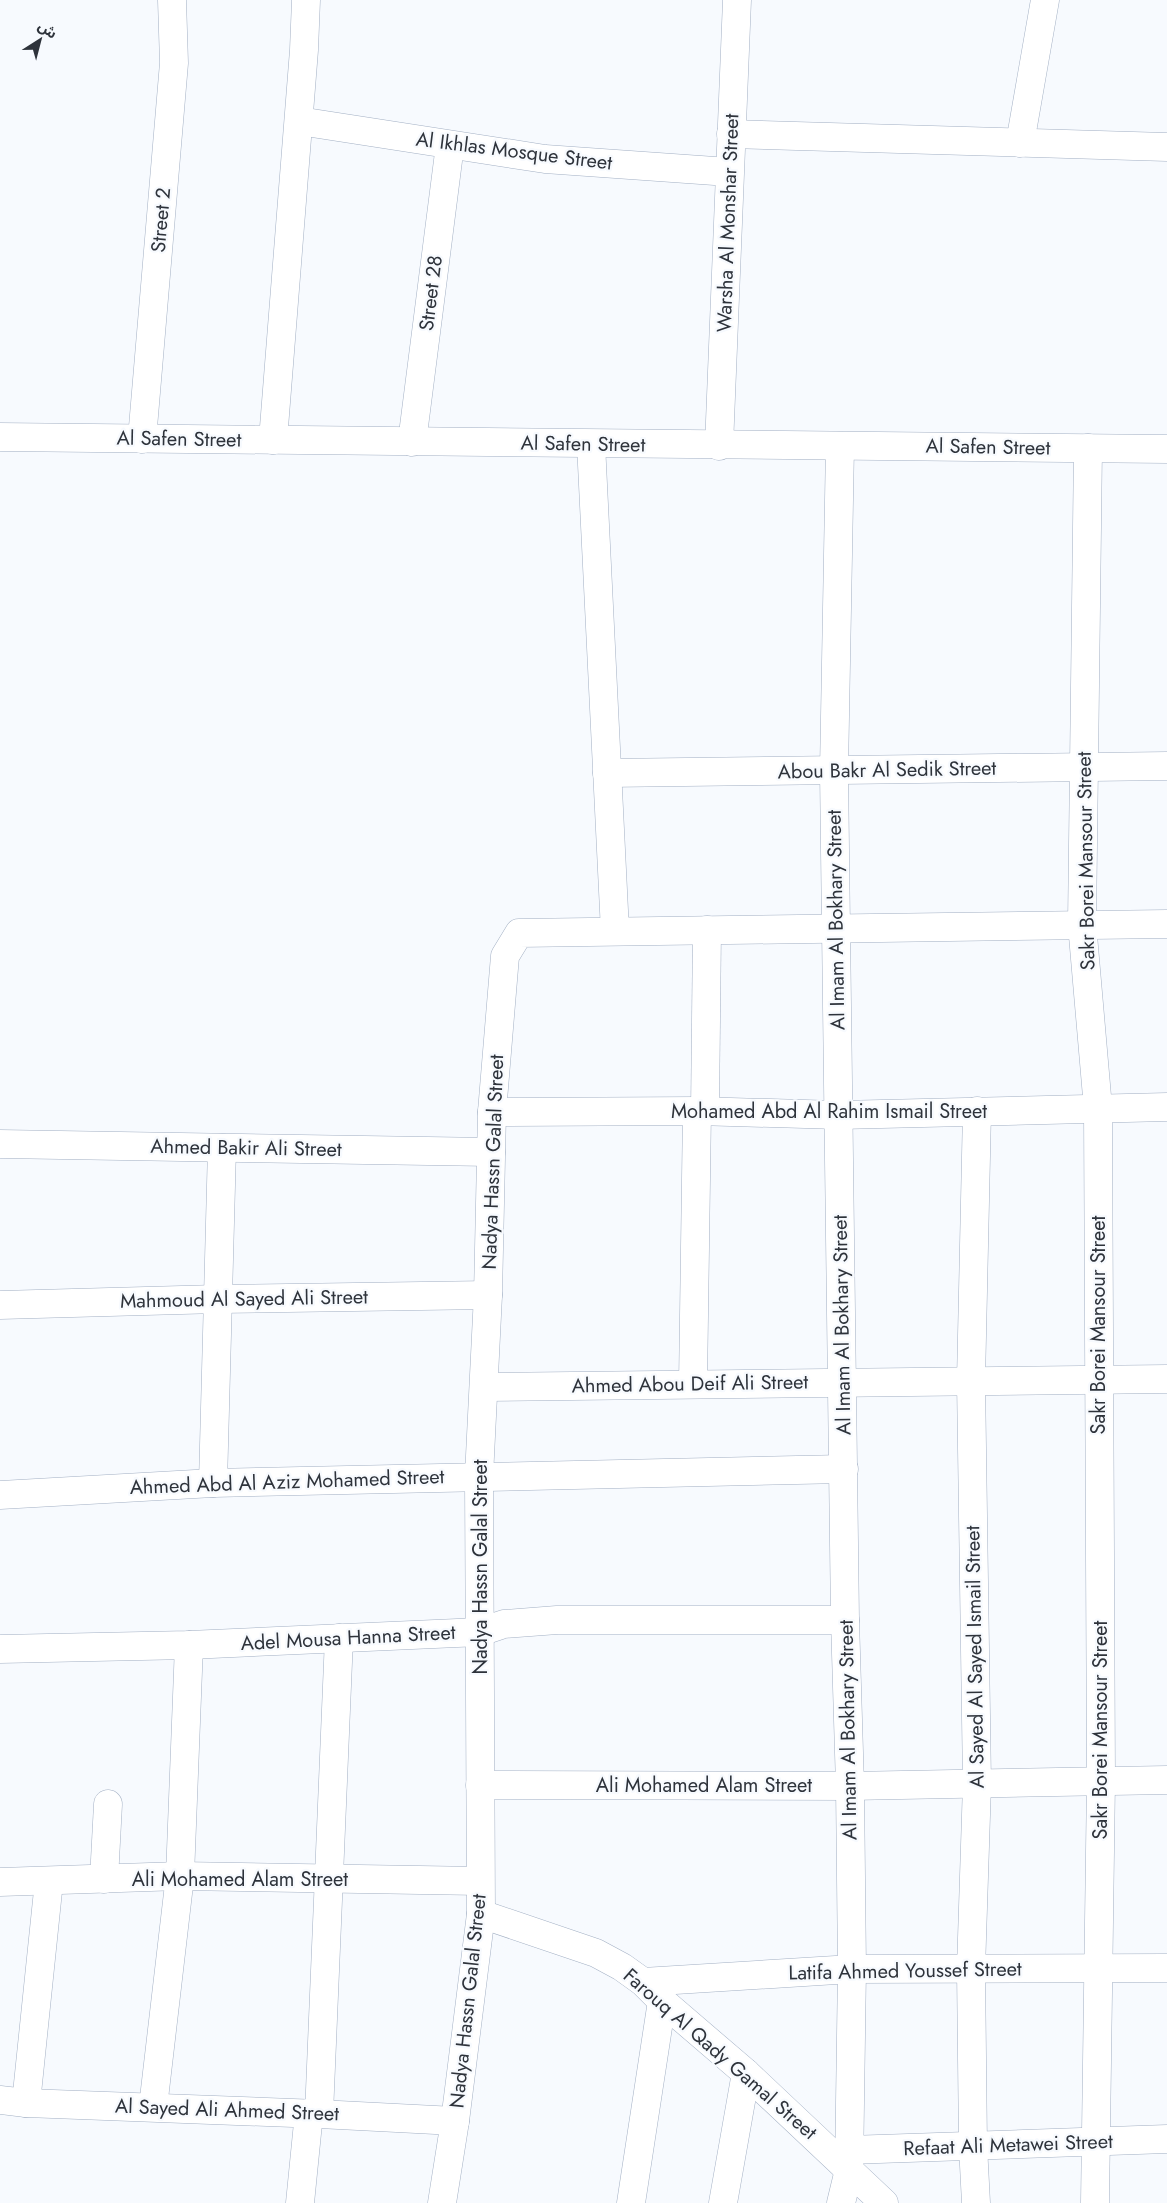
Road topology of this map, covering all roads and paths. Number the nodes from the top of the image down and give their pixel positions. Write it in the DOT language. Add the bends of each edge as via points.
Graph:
graph roads {
  1 [pos="172,0"];
  2 [pos="306,0"];
  3 [pos="737,0"];
  4 [pos="1045,0"];
  5 [pos="299,121"];
  6 [pos="731,134"];
  7 [pos="1020,143"];
  8 [pos="450,145"];
  9 [pos="1167,147"];
  10 [pos="730,172"];
  11 [pos="0,437"];
  12 [pos="142,439"];
  13 [pos="273,440"];
  14 [pos="412,442"];
  15 [pos="591,444"];
  16 [pos="720,446"];
  17 [pos="840,446"];
  18 [pos="1088,448"];
  19 [pos="1167,449"];
  20 [pos="1167,766"];
  21 [pos="1084,767"];
  22 [pos="834,771"];
  23 [pos="607,773"];
  24 [pos="1082,924"];
  25 [pos="1167,924"];
  26 [pos="836,929"];
  27 [pos="707,930"];
  28 [pos="615,931"];
  29 [pos="1167,1107"];
  30 [pos="1098,1108"];
  31 [pos="701,1111"];
  32 [pos="977,1111"];
  33 [pos="492,1112"];
  34 [pos="839,1115"];
  35 [pos="0,1144"];
  36 [pos="222,1148"];
  37 [pos="491,1152"];
  38 [pos="488,1295"];
  39 [pos="218,1299"];
  40 [pos="0,1305"];
  41 [pos="1167,1379"];
  42 [pos="1098,1380"];
  43 [pos="971,1381"];
  44 [pos="843,1382"];
  45 [pos="693,1384"];
  46 [pos="484,1386"];
  47 [pos="844,1469"];
  48 [pos="480,1476"];
  49 [pos="213,1483"];
  50 [pos="0,1495"];
  51 [pos="845,1620"];
  52 [pos="480,1632"];
  53 [pos="339,1638"];
  54 [pos="189,1646"];
  55 [pos="0,1649"];
  56 [pos="1167,1780"];
  57 [pos="1101,1782"];
  58 [pos="977,1784"];
  59 [pos="480,1785"];
  60 [pos="850,1786"];
  61 [pos="108,1804"];
  62 [pos="180,1876"];
  63 [pos="104,1879"];
  64 [pos="328,1879"];
  65 [pos="480,1881"];
  66 [pos="0,1882"];
  67 [pos="49,1882"];
  68 [pos="481,1914"];
  69 [pos="1098,1968"];
  70 [pos="1167,1968"];
  71 [pos="852,1969"];
  72 [pos="971,1969"];
  73 [pos="644,1982"];
  74 [pos="662,2001"];
  75 [pos="746,2072"];
  76 [pos="13,2101"];
  77 [pos="153,2107"];
  78 [pos="314,2114"];
  79 [pos="455,2121"];
  80 [pos="1167,2139"];
  81 [pos="1096,2142"];
  82 [pos="974,2146"];
  83 [pos="849,2160"];
  84 [pos="300,2203"];
  85 [pos="442,2203"];
  86 [pos="631,2203"];
  87 [pos="722,2203"];
  88 [pos="841,2203"];
  89 [pos="884,2203"];
  90 [pos="976,2203"];
  91 [pos="1095,2203"];
  1 -- 12 [label="street, Street 2" via="174,63"];
  2 -- 5 [label="street"];
  3 -- 6 [label="street, Warsha Al Monshar Street"];
  4 -- 7 [label="street"];
  5 -- 8 [label="street, Al Ikhlas Mosque Street"];
  5 -- 13 [label="street"];
  6 -- 7 [label="street"];
  6 -- 10 [label="street, Warsha Al Monshar Street"];
  7 -- 9 [label="street"];
  8 -- 10 [label="street, Al Ikhlas Mosque Street" via="546,159"];
  8 -- 14 [label="street, Street 28"];
  10 -- 16 [label="street, Warsha Al Monshar Street"];
  11 -- 12 [label="street, Al Safen Street"];
  12 -- 13 [label="street, Al Safen Street"];
  13 -- 14 [label="street, Al Safen Street"];
  14 -- 15 [label="street, Al Safen Street"];
  15 -- 16 [label="street, Al Safen Street"];
  15 -- 23 [label="street"];
  16 -- 17 [label="street, Al Safen Street"];
  17 -- 18 [label="street, Al Safen Street"];
  17 -- 22 [label="street, Al Imam Al Bokhary Street"];
  18 -- 19 [label="street, Al Safen Street"];
  18 -- 21 [label="street, Sakr Borei Mansour Street"];
  20 -- 21 [label="street, Abou Bakr Al Sedik Street"];
  21 -- 22 [label="street, Abou Bakr Al Sedik Street"];
  21 -- 24 [label="street, Sakr Borei Mansour Street"];
  22 -- 23 [label="street, Abou Bakr Al Sedik Street"];
  22 -- 26 [label="street, Al Imam Al Bokhary Street"];
  23 -- 28 [label="street"];
  24 -- 25 [label="street"];
  24 -- 26 [label="street"];
  24 -- 30 [label="street, Sakr Borei Mansour Street"];
  26 -- 27 [label="street"];
  26 -- 34 [label="street, Al Imam Al Bokhary Street"];
  27 -- 28 [label="street"];
  27 -- 31 [label="street"];
  28 -- 33 [label="street, Nadya Hassn Galal Street" via="519,933 505,956"];
  29 -- 30 [label="street, Mohamed Abd Al Rahim Ismail Street"];
  30 -- 32 [label="street, Mohamed Abd Al Rahim Ismail Street"];
  30 -- 42 [label="street, Sakr Borei Mansour Street"];
  31 -- 33 [label="street, Mohamed Abd Al Rahim Ismail Street"];
  31 -- 34 [label="street, Mohamed Abd Al Rahim Ismail Street"];
  31 -- 45 [label="street"];
  32 -- 34 [label="street, Mohamed Abd Al Rahim Ismail Street"];
  32 -- 43 [label="street, Al Sayed Al Sayed Ismail Street"];
  33 -- 37 [label="street, Nadya Hassn Galal Street"];
  34 -- 44 [label="street, Al Imam Al Bokhary Street"];
  35 -- 36 [label="street, Ahmed Bakir Ali Street"];
  36 -- 37 [label="street, Ahmed Bakir Ali Street"];
  36 -- 39 [label="street"];
  37 -- 38 [label="street, Nadya Hassn Galal Street"];
  38 -- 39 [label="street, Mahmoud Al Sayed Ali Street"];
  38 -- 46 [label="street, Nadya Hassn Galal Street"];
  39 -- 40 [label="street, Mahmoud Al Sayed Ali Street"];
  39 -- 49 [label="street"];
  41 -- 42 [label="street, Ahmed Abou Deif Ali Street"];
  42 -- 43 [label="street, Ahmed Abou Deif Ali Street"];
  42 -- 57 [label="street, Sakr Borei Mansour Street"];
  43 -- 44 [label="street, Ahmed Abou Deif Ali Street"];
  43 -- 58 [label="street, Al Sayed Al Sayed Ismail Street"];
  44 -- 45 [label="street, Ahmed Abou Deif Ali Street"];
  44 -- 47 [label="street, Al Imam Al Bokhary Street"];
  45 -- 46 [label="street, Ahmed Abou Deif Ali Street"];
  46 -- 48 [label="street, Nadya Hassn Galal Street"];
  47 -- 48 [label="street, Ahmed Abd Al Aziz Mohamed Street"];
  47 -- 51 [label="street, Al Imam Al Bokhary Street"];
  48 -- 49 [label="street, Ahmed Abd Al Aziz Mohamed Street"];
  48 -- 52 [label="street, Nadya Hassn Galal Street"];
  49 -- 50 [label="street, Ahmed Abd Al Aziz Mohamed Street"];
  51 -- 52 [label="street, Adel Mousa Hanna Street" via="558,1620 504,1624"];
  51 -- 60 [label="street, Al Imam Al Bokhary Street"];
  52 -- 53 [label="street, Adel Mousa Hanna Street"];
  52 -- 59 [label="street, Nadya Hassn Galal Street"];
  53 -- 54 [label="street, Adel Mousa Hanna Street"];
  53 -- 64 [label="street"];
  54 -- 55 [label="street, Adel Mousa Hanna Street"];
  54 -- 62 [label="street"];
  56 -- 57 [label="street, Ali Mohamed Alam Street"];
  57 -- 58 [label="street, Ali Mohamed Alam Street"];
  57 -- 69 [label="street, Sakr Borei Mansour Street"];
  58 -- 60 [label="street, Ali Mohamed Alam Street"];
  58 -- 72 [label="street, Al Sayed Al Sayed Ismail Street"];
  59 -- 60 [label="street, Ali Mohamed Alam Street"];
  59 -- 65 [label="street, Nadya Hassn Galal Street"];
  60 -- 71 [label="street, Al Imam Al Bokhary Street"];
  61 -- 63 [label="street"];
  62 -- 63 [label="street, Ali Mohamed Alam Street"];
  62 -- 64 [label="street, Ali Mohamed Alam Street"];
  62 -- 77 [label="street"];
  63 -- 67 [label="street, Ali Mohamed Alam Street"];
  64 -- 65 [label="street, Ali Mohamed Alam Street"];
  64 -- 78 [label="street"];
  65 -- 68 [label="street, Nadya Hassn Galal Street"];
  66 -- 67 [label="street, Ali Mohamed Alam Street"];
  67 -- 76 [label="street"];
  68 -- 73 [label="street, Farouq Al Qady Gamal Street" via="596,1953"];
  68 -- 79 [label="street, Nadya Hassn Galal Street"];
  69 -- 70 [label="street, Latifa Ahmed Youssef Street"];
  69 -- 72 [label="street, Latifa Ahmed Youssef Street"];
  69 -- 81 [label="street, Sakr Borei Mansour Street"];
  71 -- 72 [label="street, Latifa Ahmed Youssef Street"];
  71 -- 73 [label="street, Latifa Ahmed Youssef Street"];
  71 -- 83 [label="street, Al Imam Al Bokhary Street"];
  72 -- 82 [label="street, Al Sayed Al Sayed Ismail Street"];
  73 -- 74 [label="street, Farouq Al Qady Gamal Street"];
  74 -- 75 [label="street, Farouq Al Qady Gamal Street"];
  74 -- 86 [label="street"];
  75 -- 83 [label="street, Farouq Al Qady Gamal Street"];
  75 -- 87 [label="street"];
  76 -- 77 [label="street, Al Sayed Ali Ahmed Street"];
  77 -- 78 [label="street, Al Sayed Ali Ahmed Street"];
  78 -- 79 [label="street, Al Sayed Ali Ahmed Street"];
  78 -- 84 [label="street"];
  79 -- 85 [label="street, Nadya Hassn Galal Street"];
  80 -- 81 [label="street, Refaat Ali Metawei Street"];
  81 -- 82 [label="street, Refaat Ali Metawei Street"];
  81 -- 91 [label="street, Sakr Borei Mansour Street"];
  82 -- 83 [label="street, Refaat Ali Metawei Street"];
  82 -- 90 [label="street, Al Sayed Al Sayed Ismail Street"];
  83 -- 88 [label="street, Al Imam Al Bokhary Street"];
  83 -- 89 [label="street, Farouq Al Qady Gamal Street"];
}
